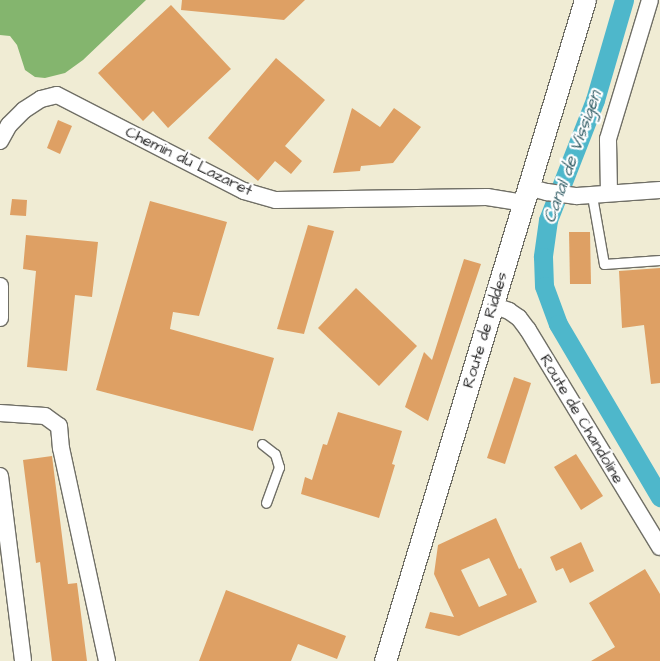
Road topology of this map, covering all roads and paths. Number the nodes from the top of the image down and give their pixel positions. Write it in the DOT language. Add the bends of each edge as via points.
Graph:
graph roads {
  1 [pos="585,0"];
  2 [pos="650,0"];
  3 [pos="0,141"];
  4 [pos="660,190"];
  5 [pos="609,193"];
  6 [pos="533,194"];
  7 [pos="584,196"];
  8 [pos="660,260"];
  9 [pos="0,286"];
  10 [pos="492,304"];
  11 [pos="0,318"];
  12 [pos="0,413"];
  13 [pos="262,444"];
  14 [pos="0,476"];
  15 [pos="266,503"];
  16 [pos="660,547"];
  17 [pos="23,661"];
  18 [pos="107,661"];
  19 [pos="385,661"];
  1 -- 6 [label="street, Route de Riddes"];
  2 -- 5 [label="street" via="608,138"];
  3 -- 6 [label="street, Chemin du Lazaret" via="9,125 24,110 41,99 57,95 244,192 276,200"];
  4 -- 5 [label="street"];
  5 -- 7 [label="street"];
  6 -- 7 [label="street"];
  6 -- 10 [label="street, Route de Riddes"];
  7 -- 8 [label="lane" via="604,264"];
  9 -- 11 [label="street"];
  10 -- 16 [label="street, Route de Chandoline" via="519,318 528,330"];
  10 -- 19 [label="street, Route de Riddes"];
  12 -- 18 [label="street" via="45,416 59,426"];
  13 -- 15 [label="lane" via="275,454 279,467"];
  14 -- 17 [label="street"];
}
